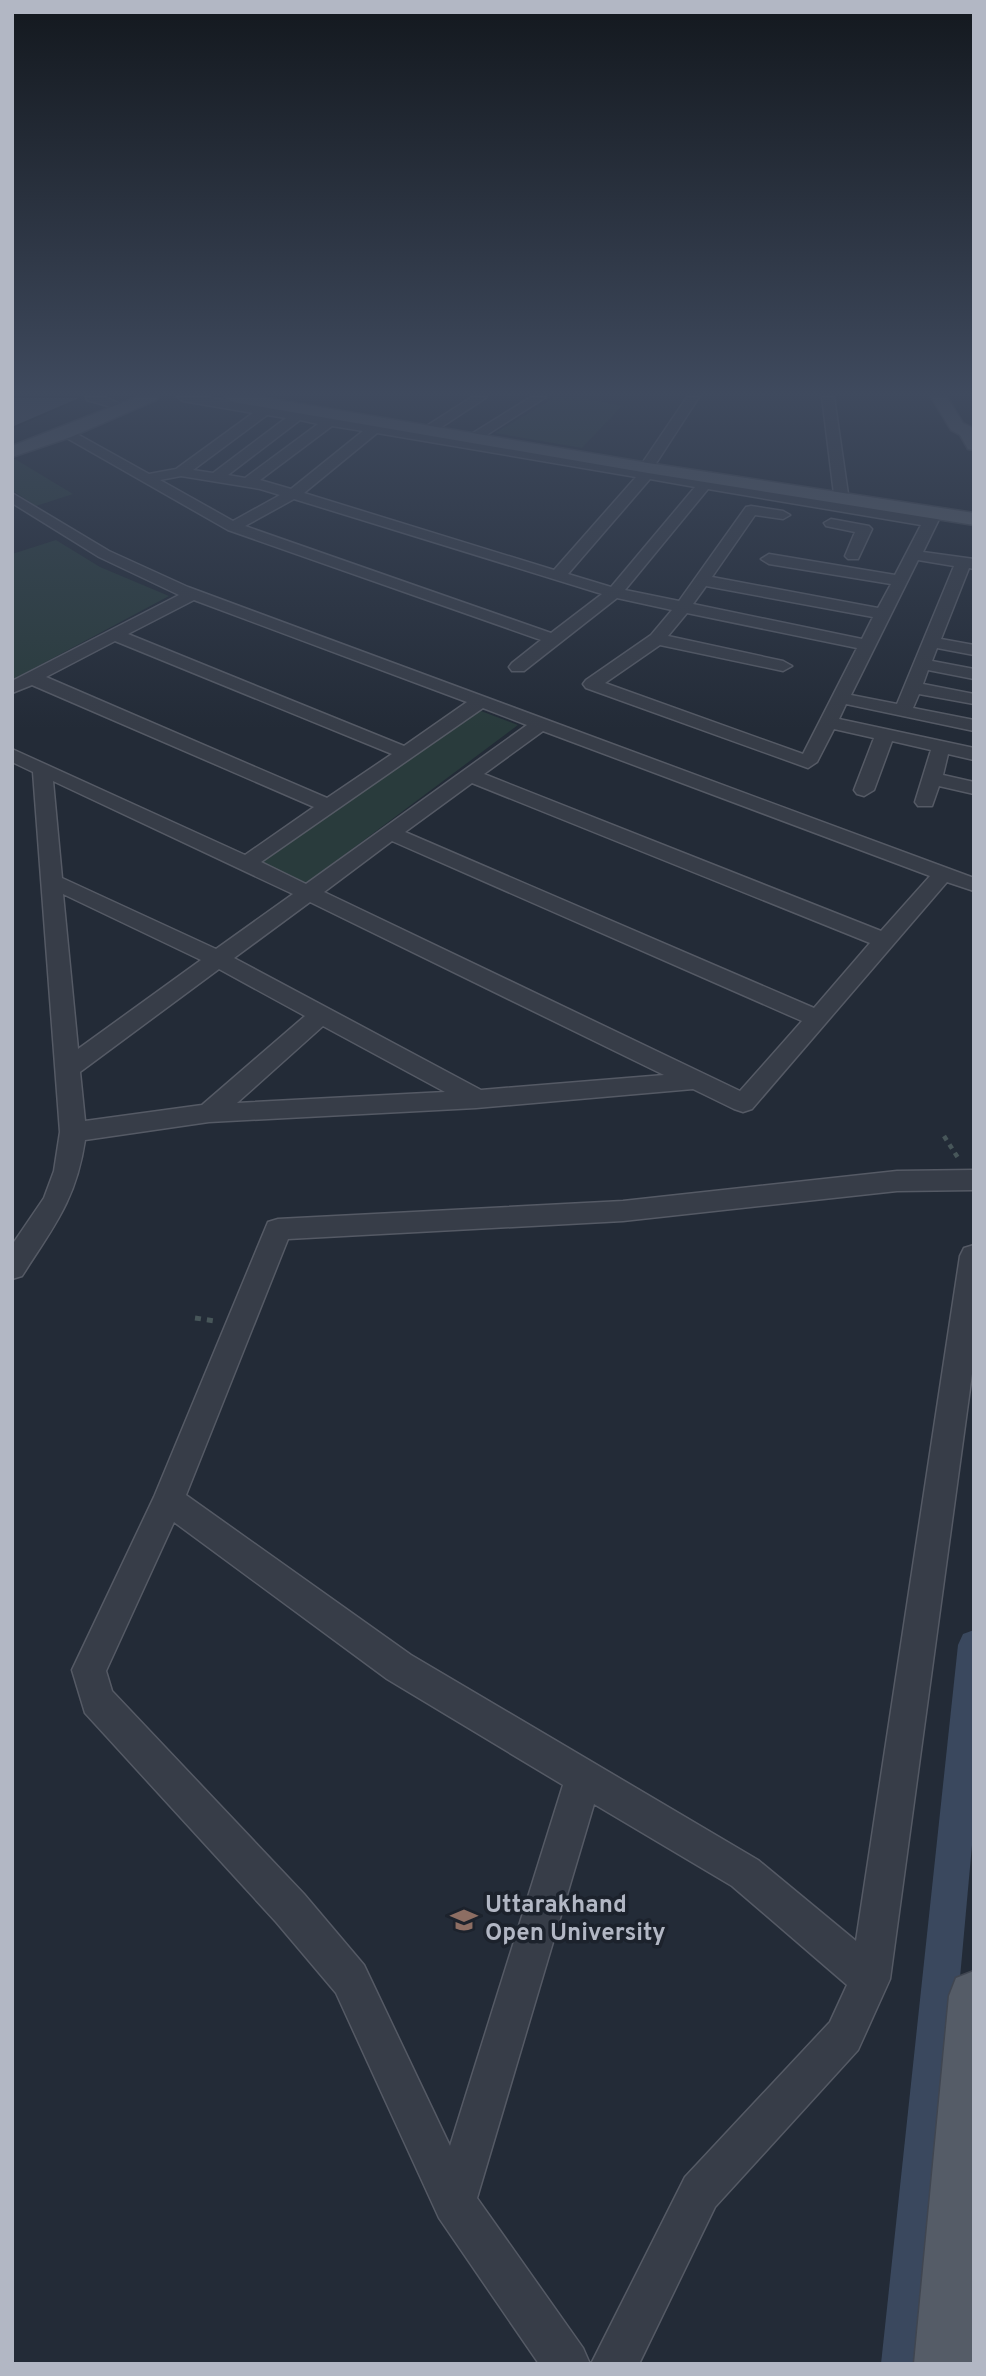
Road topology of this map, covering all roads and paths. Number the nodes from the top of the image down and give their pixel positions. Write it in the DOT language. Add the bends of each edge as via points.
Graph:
graph roads {
  1 [pos="30,508"];
  2 [pos="199,508"];
  3 [pos="268,508"];
  4 [pos="339,508"];
  5 [pos="615,508"];
  6 [pos="685,508"];
  7 [pos="868,508"];
  8 [pos="882,508"];
  9 [pos="921,508"];
  10 [pos="933,517"];
  11 [pos="809,519"];
  12 [pos="974,519"];
  13 [pos="233,527"];
  14 [pos="847,555"];
  15 [pos="968,564"];
  16 [pos="908,567"];
  17 [pos="760,574"];
  18 [pos="557,576"];
  19 [pos="702,580"];
  20 [pos="614,593"];
  21 [pos="193,594"];
  22 [pos="682,609"];
  23 [pos="884,614"];
  24 [pos="115,635"];
  25 [pos="553,639"];
  26 [pos="657,639"];
  27 [pos="931,642"];
  28 [pos="867,645"];
  29 [pos="974,650"];
  30 [pos="922,664"];
  31 [pos="783,666"];
  32 [pos="518,667"];
  33 [pos="974,674"];
  34 [pos="32,678"];
  35 [pos="912,687"];
  36 [pos="12,688"];
  37 [pos="841,698"];
  38 [pos="974,699"];
  39 [pos="480,702"];
  40 [pos="903,711"];
  41 [pos="829,722"];
  42 [pos="540,724"];
  43 [pos="974,726"];
  44 [pos="885,734"];
  45 [pos="941,747"];
  46 [pos="405,753"];
  47 [pos="974,754"];
  48 [pos="12,755"];
  49 [pos="42,768"];
  50 [pos="470,775"];
  51 [pos="932,778"];
  52 [pos="974,788"];
  53 [pos="864,790"];
  54 [pos="925,802"];
  55 [pos="328,806"];
  56 [pos="390,833"];
  57 [pos="246,863"];
  58 [pos="943,874"];
  59 [pos="54,882"];
  60 [pos="974,885"];
  61 [pos="307,892"];
  62 [pos="883,940"];
  63 [pos="216,958"];
  64 [pos="321,1015"];
  65 [pos="819,1019"];
  66 [pos="67,1069"];
  67 [pos="695,1081"];
  68 [pos="477,1099"];
  69 [pos="209,1113"];
  70 [pos="73,1132"];
  71 [pos="974,1180"];
  72 [pos="974,1256"];
  73 [pos="12,1268"];
  74 [pos="168,1500"];
  75 [pos="584,1776"];
  76 [pos="870,1979"];
  77 [pos="974,1996"];
  78 [pos="454,2203"];
  79 [pos="567,2364"];
  80 [pos="614,2364"];
  81 [pos="943,2364"];
  1 -- 21 [label="street" via="104,554"];
  2 -- 13 [label="street"];
  3 -- 13 [label="street"];
  4 -- 18 [label="street"];
  5 -- 18 [label="street"];
  6 -- 20 [label="street"];
  7 -- 10 [label="street"];
  8 -- 10 [label="main road"];
  9 -- 10 [label="main road"];
  10 -- 12 [label="main road"];
  10 -- 16 [label="street"];
  11 -- 14 [label="street" via="864,529"];
  13 -- 25 [label="street"];
  14 -- 16 [label="street"];
  15 -- 16 [label="street"];
  15 -- 27 [label="street"];
  16 -- 17 [label="street"];
  16 -- 23 [label="street"];
  17 -- 19 [label="street"];
  17 -- 19 [label="street" via="796,517 752,510"];
  17 -- 23 [label="street"];
  18 -- 20 [label="street"];
  19 -- 22 [label="street"];
  20 -- 22 [label="street"];
  20 -- 25 [label="street"];
  21 -- 24 [label="street"];
  21 -- 39 [label="street"];
  22 -- 26 [label="street"];
  22 -- 28 [label="street"];
  23 -- 28 [label="street"];
  24 -- 34 [label="street"];
  24 -- 46 [label="street"];
  25 -- 32 [label="street"];
  26 -- 31 [label="street"];
  26 -- 41 [label="street" via="592,684 807,762"];
  27 -- 29 [label="street"];
  27 -- 30 [label="street"];
  28 -- 37 [label="street"];
  30 -- 33 [label="street"];
  30 -- 35 [label="street"];
  34 -- 36 [label="street"];
  34 -- 55 [label="street"];
  35 -- 38 [label="street"];
  35 -- 40 [label="street"];
  37 -- 40 [label="street"];
  37 -- 41 [label="street"];
  39 -- 42 [label="street"];
  39 -- 46 [label="street"];
  40 -- 43 [label="street"];
  41 -- 44 [label="street"];
  42 -- 50 [label="street"];
  42 -- 58 [label="street"];
  44 -- 45 [label="street"];
  44 -- 53 [label="street"];
  45 -- 47 [label="street"];
  45 -- 51 [label="street"];
  46 -- 55 [label="street"];
  48 -- 49 [label="street"];
  49 -- 57 [label="street"];
  49 -- 59 [label="street"];
  50 -- 56 [label="street"];
  50 -- 62 [label="street"];
  51 -- 52 [label="street"];
  51 -- 54 [label="street"];
  55 -- 57 [label="street"];
  56 -- 61 [label="street"];
  56 -- 65 [label="street"];
  57 -- 61 [label="street"];
  58 -- 60 [label="street"];
  58 -- 62 [label="street"];
  59 -- 63 [label="street"];
  59 -- 66 [label="street"];
  61 -- 63 [label="street"];
  61 -- 67 [label="street"];
  62 -- 65 [label="street"];
  63 -- 64 [label="street"];
  63 -- 66 [label="street"];
  64 -- 68 [label="street"];
  64 -- 69 [label="street"];
  65 -- 67 [label="street" via="743,1103"];
  66 -- 70 [label="street"];
  67 -- 68 [label="street"];
  68 -- 69 [label="street"];
  69 -- 70 [label="street"];
  70 -- 73 [label="street" via="57,1201"];
  71 -- 74 [label="street" via="897,1181 623,1211 278,1229"];
  72 -- 76 [label="street"];
  74 -- 75 [label="street" via="399,1667"];
  74 -- 78 [label="street" via="89,1670 97,1701 290,1908 349,1979"];
  75 -- 76 [label="street" via="745,1873"];
  75 -- 78 [label="street"];
  76 -- 80 [label="street" via="844,2036 700,2192"];
  77 -- 81 [label="main road"];
  78 -- 79 [label="street"];
}
